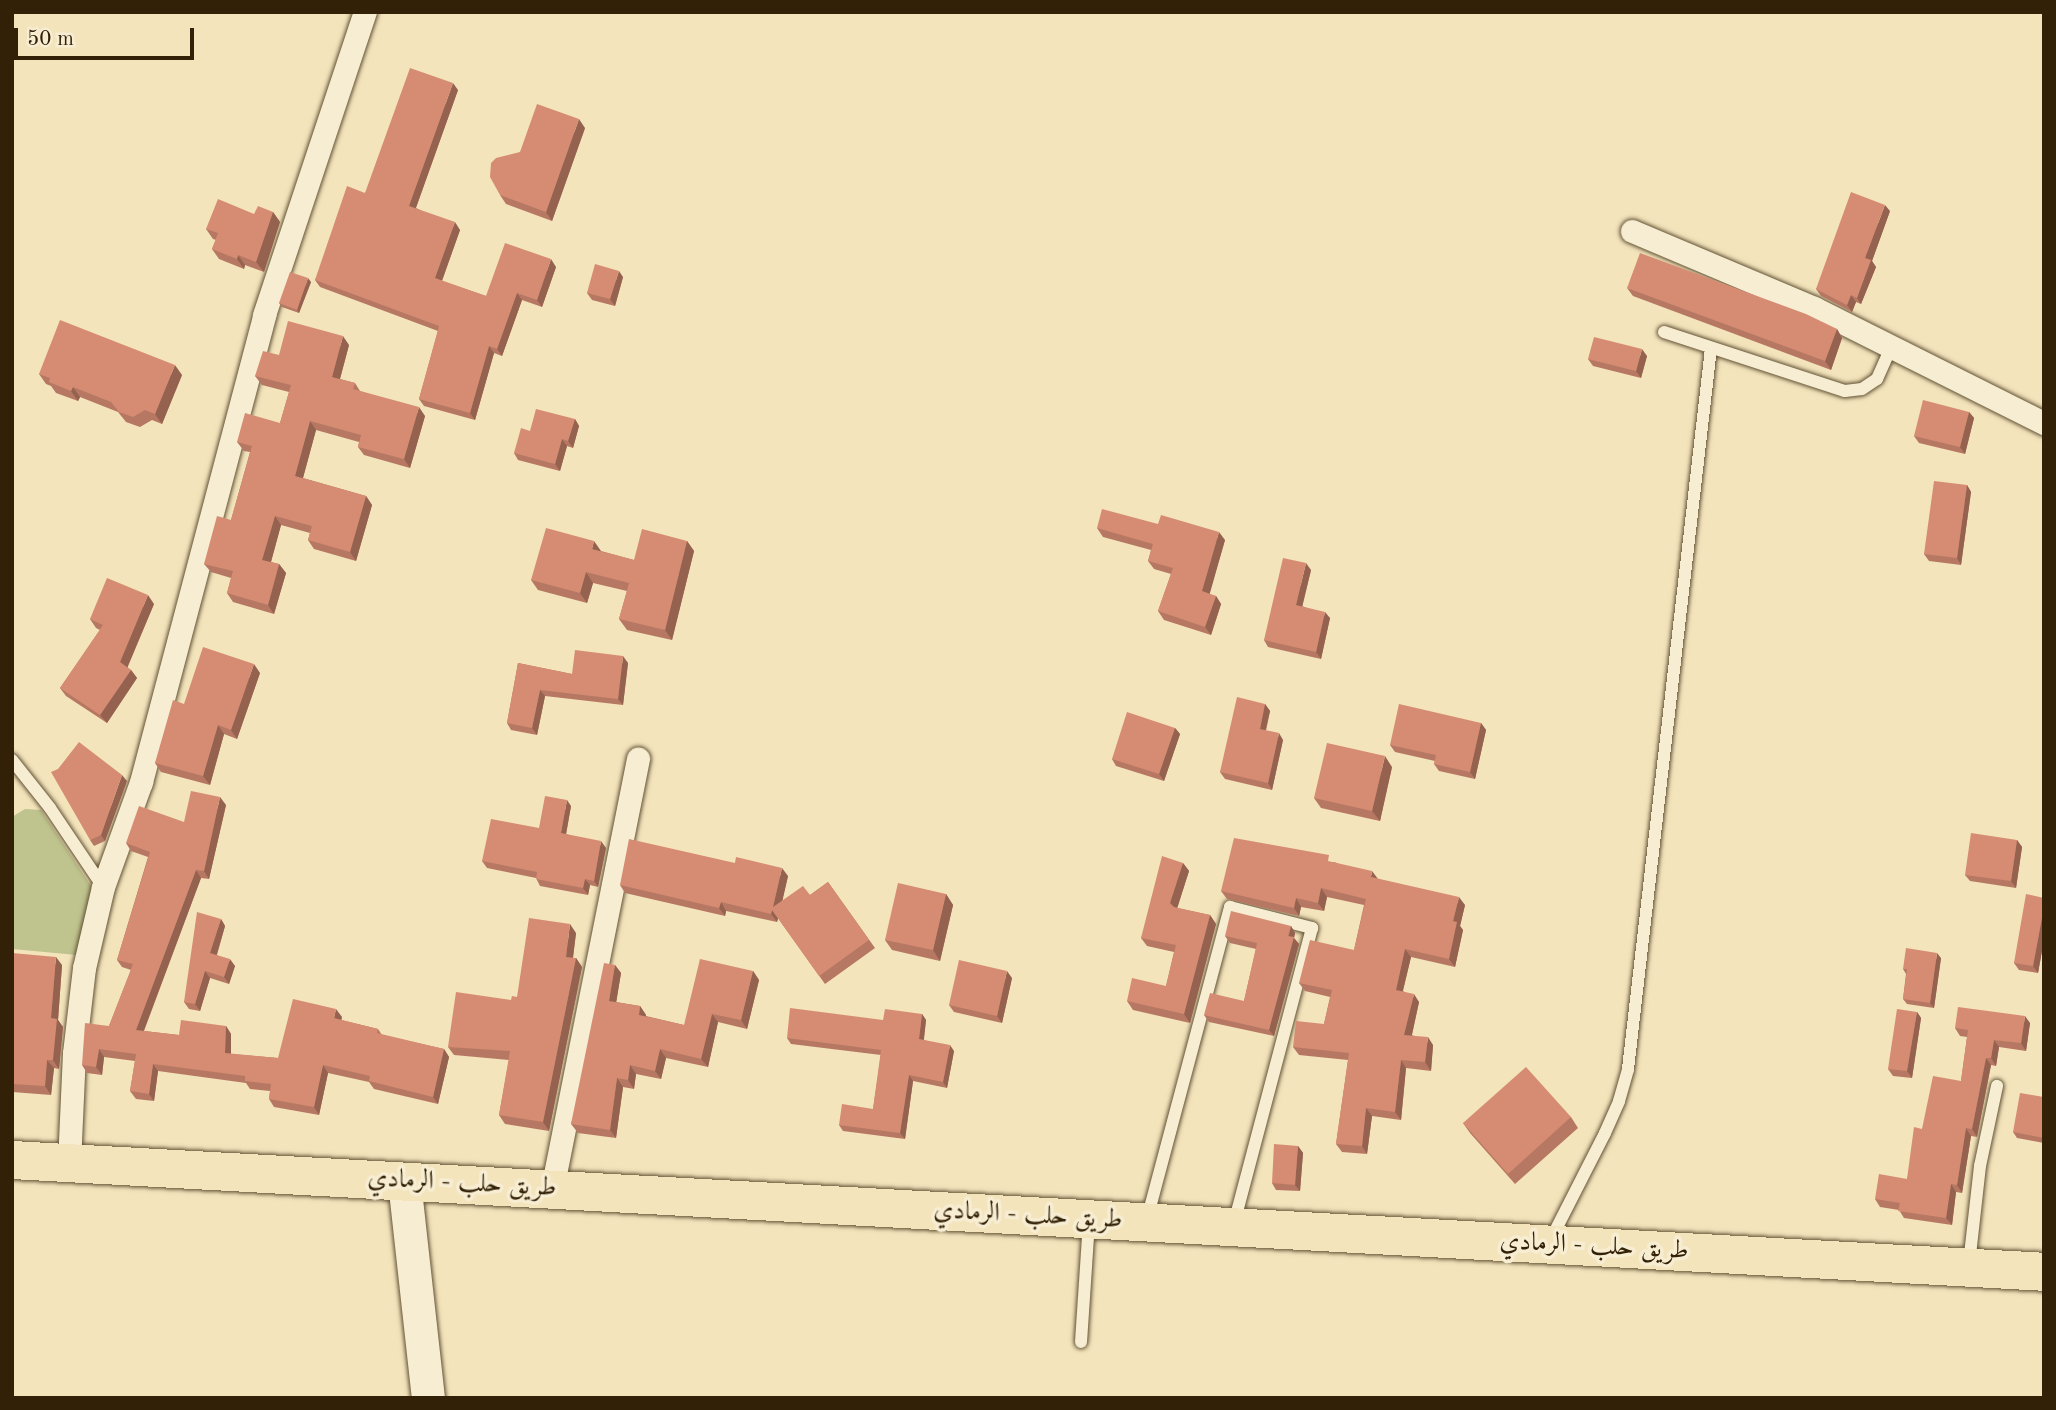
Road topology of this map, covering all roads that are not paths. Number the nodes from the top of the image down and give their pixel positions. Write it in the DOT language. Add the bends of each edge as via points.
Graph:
graph roads {
  1 [pos="365,12"];
  2 [pos="1632,231"];
  3 [pos="1664,332"];
  4 [pos="1891,346"];
  5 [pos="1712,348"];
  6 [pos="2044,423"];
  7 [pos="639,759"];
  8 [pos="12,760"];
  9 [pos="103,887"];
  10 [pos="1997,1086"];
  11 [pos="12,1160"];
  12 [pos="69,1163"];
  13 [pos="404,1181"];
  14 [pos="552,1189"];
  15 [pos="1089,1219"];
  16 [pos="1146,1222"];
  17 [pos="1233,1227"];
  18 [pos="1548,1244"];
  19 [pos="1969,1268"];
  20 [pos="2044,1272"];
  21 [pos="1081,1342"];
  22 [pos="428,1398"];
  1 -- 9 [label="street" via="264,315 141,782"];
  2 -- 4 [label="street"];
  3 -- 5 [label="lane"];
  4 -- 5 [label="lane" via="1877,379 1845,391"];
  4 -- 6 [label="street"];
  5 -- 18 [label="lane" via="1628,1069 1605,1133"];
  7 -- 14 [label="street"];
  8 -- 9 [label="lane"];
  9 -- 12 [label="street" via="84,968"];
  10 -- 19 [label="lane" via="1980,1166"];
  11 -- 12 [label="highway, طريق حلب - الرمادي"];
  12 -- 13 [label="highway, طريق حلب - الرمادي"];
  13 -- 14 [label="highway, طريق حلب - الرمادي"];
  13 -- 22 [label="street"];
  14 -- 15 [label="highway, طريق حلب - الرمادي"];
  15 -- 16 [label="highway, طريق حلب - الرمادي"];
  15 -- 21 [label="lane"];
  16 -- 17 [label="highway, طريق حلب - الرمادي"];
  16 -- 17 [label="lane" via="1230,907 1312,928"];
  17 -- 18 [label="highway, طريق حلب - الرمادي"];
  18 -- 19 [label="highway, طريق حلب - الرمادي"];
  19 -- 20 [label="highway, طريق حلب - الرمادي"];
}
